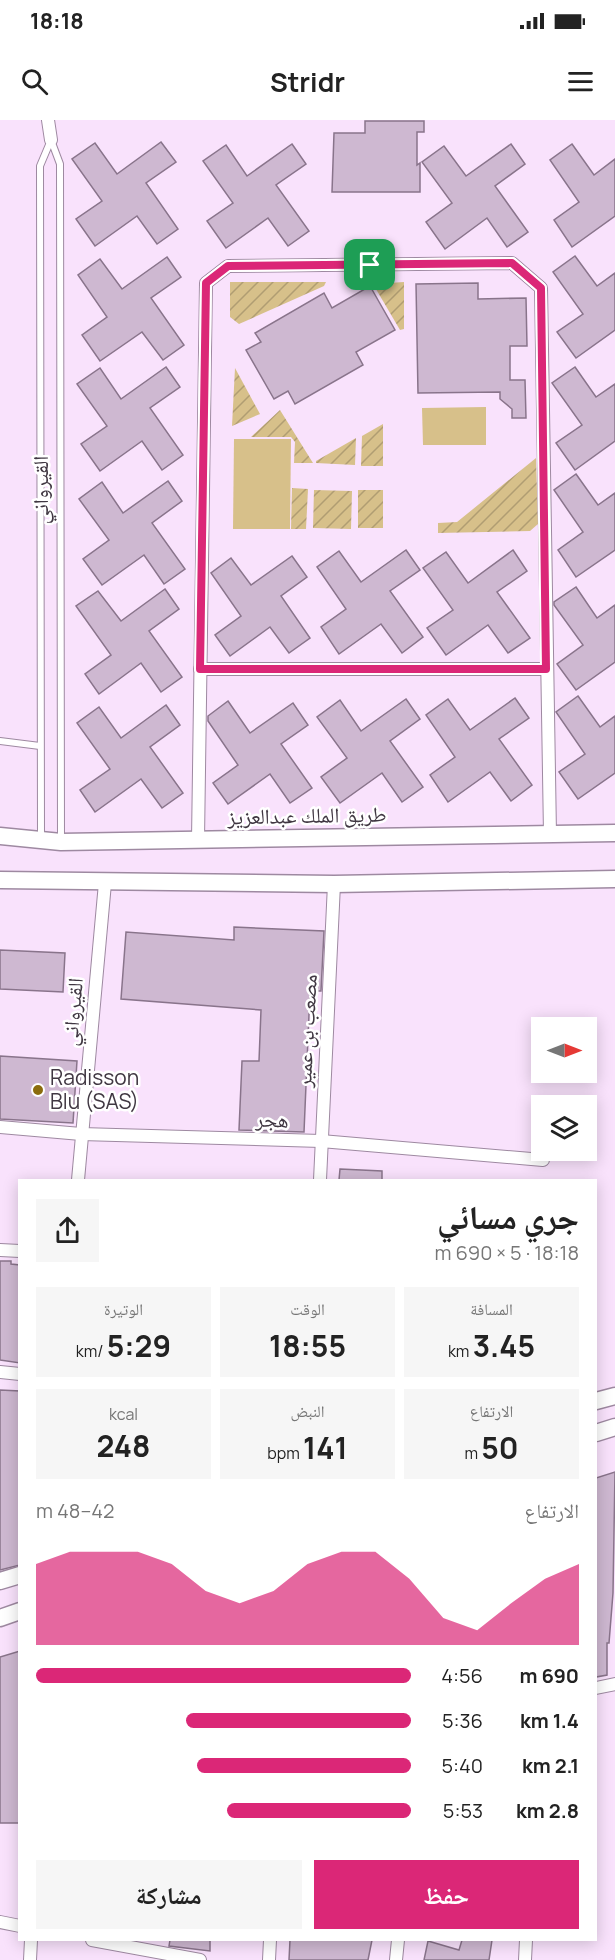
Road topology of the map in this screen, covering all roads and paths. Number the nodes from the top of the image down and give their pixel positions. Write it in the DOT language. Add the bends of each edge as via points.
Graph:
graph roads {
  1 [pos="48,120"];
  2 [pos="51,140"];
  3 [pos="200,669"];
  4 [pos="546,669"];
  5 [pos="0,741"];
  6 [pos="40,746"];
  7 [pos="615,833"];
  8 [pos="550,834"];
  9 [pos="0,836"];
  10 [pos="198,840"];
  11 [pos="41,841"];
  12 [pos="61,842"];
  13 [pos="615,879"];
  14 [pos="0,880"];
  15 [pos="105,883"];
  16 [pos="334,884"];
  17 [pos="0,1128"];
  18 [pos="81,1134"];
  19 [pos="321,1142"];
  20 [pos="531,1159"];
  21 [pos="78,1179"];
  22 [pos="320,1179"];
  23 [pos="0,1250"];
  24 [pos="18,1251"];
  25 [pos="0,1372"];
  26 [pos="18,1374"];
  27 [pos="615,1396"];
  28 [pos="597,1401"];
  29 [pos="615,1427"];
  30 [pos="597,1432"];
  31 [pos="18,1576"];
  32 [pos="0,1581"];
  33 [pos="18,1612"];
  34 [pos="0,1618"];
  35 [pos="615,1684"];
  36 [pos="597,1688"];
  37 [pos="0,1922"];
  38 [pos="18,1926"];
  39 [pos="31,1941"];
  40 [pos="97,1941"];
  41 [pos="270,1941"];
  42 [pos="398,1941"];
  43 [pos="526,1941"];
  44 [pos="30,1960"];
  45 [pos="200,1960"];
  46 [pos="269,1960"];
  47 [pos="396,1960"];
  48 [pos="525,1960"];
  1 -- 2 [label="street, القيرواني"];
  2 -- 6 [label="lane, القيرواني" via="40,166"];
  2 -- 12 [label="lane, القيرواني" via="60,164"];
  3 -- 4 [label="street"];
  3 -- 4 [label="street" via="206,283 228,266 512,263 541,288"];
  3 -- 10 [label="street"];
  4 -- 8 [label="street"];
  5 -- 6 [label="lane"];
  6 -- 11 [label="lane, القيرواني"];
  7 -- 8 [label="main road, طريق الملك عبدالعزيز"];
  8 -- 10 [label="main road, طريق الملك عبدالعزيز"];
  9 -- 11 [label="main road, طريق الملك عبدالعزيز"];
  10 -- 12 [label="main road, طريق الملك عبدالعزيز"];
  11 -- 12 [label="main road, طريق الملك عبدالعزيز"];
  13 -- 16 [label="main road"];
  14 -- 15 [label="main road"];
  15 -- 16 [label="main road"];
  15 -- 18 [label="street, القيرواني"];
  16 -- 19 [label="street, مصعب بن عمير"];
  17 -- 18 [label="street, هجر"];
  18 -- 19 [label="street, هجر"];
  18 -- 21 [label="street, القيرواني"];
  19 -- 20 [label="street, هجر"];
  19 -- 22 [label="street, مصعب بن عمير"];
  23 -- 24 [label="street"];
  25 -- 26 [label="street"];
  27 -- 28 [label="main road"];
  29 -- 30 [label="main road"];
  31 -- 32 [label="main road"];
  33 -- 34 [label="main road"];
  35 -- 36 [label="street"];
  37 -- 38 [label="street"];
  39 -- 44 [label="street"];
  40 -- 45 [label="street"];
  41 -- 46 [label="street"];
  42 -- 47 [label="street"];
  43 -- 48 [label="street"];
}
